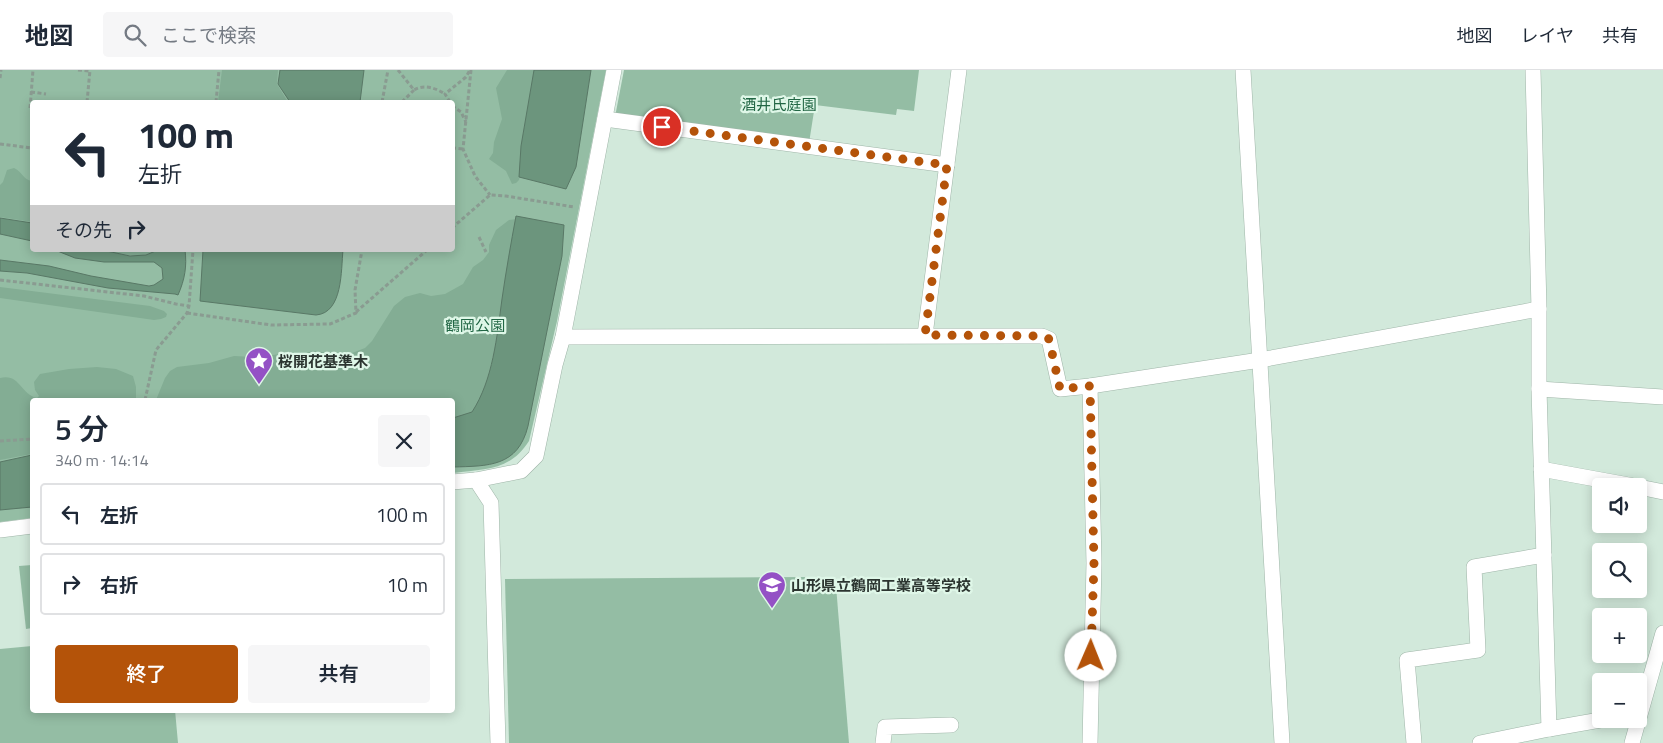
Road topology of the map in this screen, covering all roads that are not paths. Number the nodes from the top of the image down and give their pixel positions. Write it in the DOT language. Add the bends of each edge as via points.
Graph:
graph roads {
  1 [pos="614,70"];
  2 [pos="959,70"];
  3 [pos="1243,70"];
  4 [pos="1533,70"];
  5 [pos="605,119"];
  6 [pos="947,165"];
  7 [pos="1539,309"];
  8 [pos="925,335"];
  9 [pos="563,337"];
  10 [pos="1260,360"];
  11 [pos="1090,386"];
  12 [pos="1539,389"];
  13 [pos="1663,397"];
  14 [pos="1541,469"];
  15 [pos="1592,478"];
  16 [pos="476,480"];
  17 [pos="455,482"];
  18 [pos="1647,489"];
  19 [pos="1663,492"];
  20 [pos="30,526"];
  21 [pos="0,530"];
  22 [pos="1544,555"];
  23 [pos="1663,633"];
  24 [pos="1647,689"];
  25 [pos="1592,721"];
  26 [pos="951,725"];
  27 [pos="1549,728"];
  28 [pos="1636,728"];
  29 [pos="498,743"];
  30 [pos="883,743"];
  31 [pos="1090,743"];
  32 [pos="1282,743"];
  33 [pos="1414,743"];
  34 [pos="1480,743"];
  35 [pos="1632,743"];
  1 -- 5 [label="street"];
  2 -- 6 [label="street"];
  3 -- 10 [label="street"];
  4 -- 7 [label="street"];
  5 -- 6 [label="street"];
  5 -- 9 [label="street"];
  6 -- 8 [label="street"];
  7 -- 10 [label="street"];
  7 -- 12 [label="street"];
  8 -- 9 [label="street"];
  8 -- 11 [label="street" via="1042,336 1049,339 1060,389"];
  9 -- 16 [label="street" via="536,456 521,471"];
  10 -- 11 [label="street"];
  10 -- 32 [label="street"];
  11 -- 31 [label="street" via="1094,563"];
  12 -- 13 [label="street"];
  12 -- 14 [label="street"];
  14 -- 15 [label="street"];
  14 -- 22 [label="street"];
  16 -- 17 [label="street"];
  16 -- 29 [label="street" via="491,502"];
  18 -- 19 [label="street"];
  20 -- 21 [label="street"];
  22 -- 27 [label="street"];
  22 -- 33 [label="street" via="1474,567 1478,650 1407,660"];
  23 -- 24 [label="street"];
  25 -- 27 [label="street"];
  26 -- 30 [label="street" via="885,727"];
  27 -- 34 [label="street"];
  28 -- 35 [label="street"];
}
